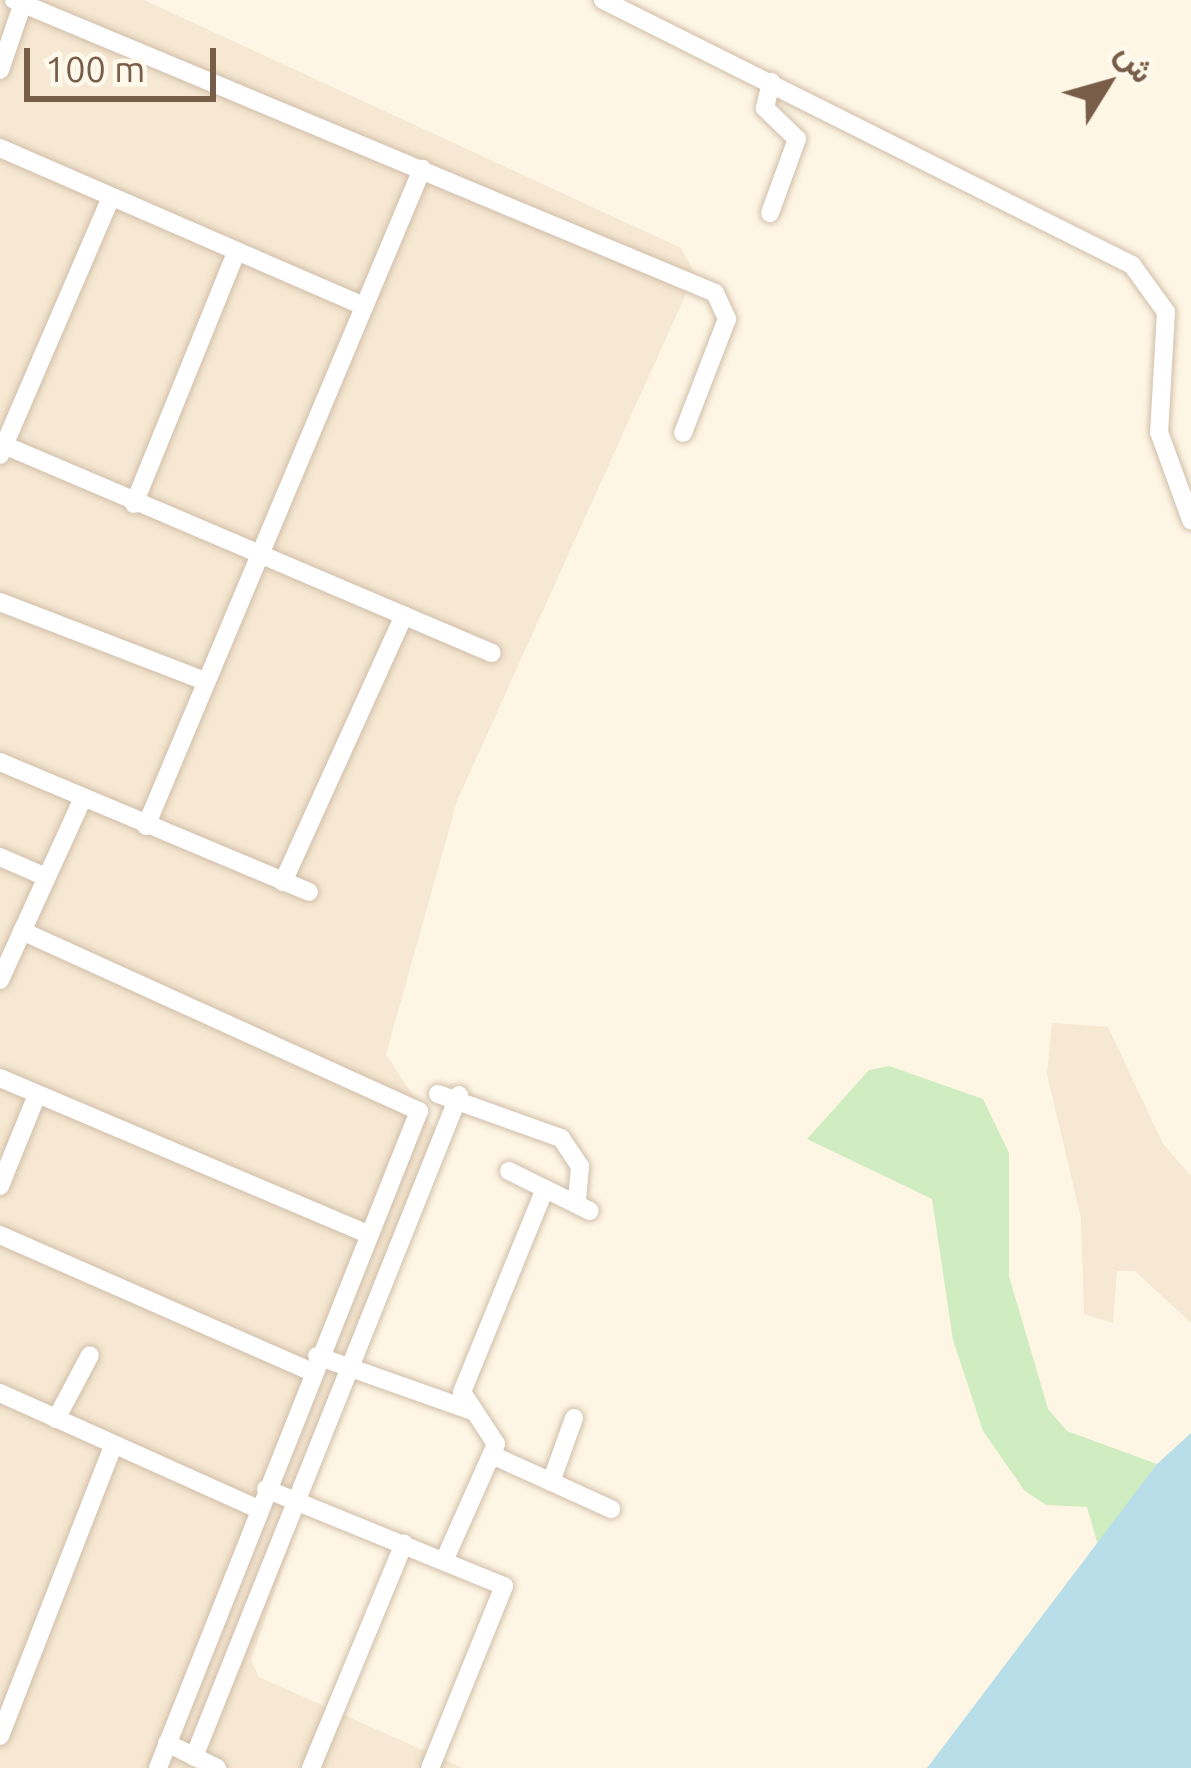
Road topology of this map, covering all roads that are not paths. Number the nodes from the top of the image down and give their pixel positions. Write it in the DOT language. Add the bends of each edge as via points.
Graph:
graph roads {
  1 [pos="603,0"];
  2 [pos="20,1"];
  3 [pos="0,70"];
  4 [pos="771,82"];
  5 [pos="0,148"];
  6 [pos="422,169"];
  7 [pos="111,197"];
  8 [pos="770,213"];
  9 [pos="236,253"];
  10 [pos="364,306"];
  11 [pos="683,433"];
  12 [pos="2,450"];
  13 [pos="134,504"];
  14 [pos="1191,520"];
  15 [pos="255,550"];
  16 [pos="0,602"];
  17 [pos="404,615"];
  18 [pos="492,653"];
  19 [pos="205,681"];
  20 [pos="0,762"];
  21 [pos="82,800"];
  22 [pos="146,826"];
  23 [pos="0,857"];
  24 [pos="46,877"];
  25 [pos="283,882"];
  26 [pos="309,892"];
  27 [pos="22,931"];
  28 [pos="0,980"];
  29 [pos="0,1078"];
  30 [pos="438,1094"];
  31 [pos="459,1094"];
  32 [pos="37,1095"];
  33 [pos="509,1171"];
  34 [pos="0,1186"];
  35 [pos="545,1189"];
  36 [pos="368,1234"];
  37 [pos="0,1235"];
  38 [pos="90,1355"];
  39 [pos="313,1363"];
  40 [pos="350,1369"];
  41 [pos="0,1393"];
  42 [pos="472,1411"];
  43 [pos="574,1418"];
  44 [pos="56,1419"];
  45 [pos="113,1446"];
  46 [pos="492,1455"];
  47 [pos="551,1483"];
  48 [pos="266,1489"];
  49 [pos="298,1502"];
  50 [pos="258,1508"];
  51 [pos="611,1509"];
  52 [pos="404,1544"];
  53 [pos="444,1561"];
  54 [pos="0,1736"];
  55 [pos="167,1743"];
  56 [pos="194,1757"];
  57 [pos="158,1768"];
  58 [pos="217,1768"];
  59 [pos="311,1768"];
  60 [pos="430,1768"];
  1 -- 4 [label="street"];
  2 -- 3 [label="street"];
  2 -- 6 [label="street"];
  4 -- 8 [label="street" via="765,108 796,145"];
  4 -- 14 [label="street" via="1149,280 1166,312 1159,432"];
  5 -- 7 [label="street"];
  6 -- 10 [label="street"];
  6 -- 11 [label="street" via="715,293 727,319"];
  7 -- 9 [label="street"];
  7 -- 12 [label="street"];
  9 -- 10 [label="street"];
  9 -- 13 [label="street"];
  10 -- 15 [label="street"];
  12 -- 13 [label="street"];
  13 -- 15 [label="street"];
  15 -- 17 [label="street"];
  15 -- 19 [label="street"];
  16 -- 19 [label="street"];
  17 -- 18 [label="street"];
  17 -- 25 [label="street"];
  19 -- 22 [label="street"];
  20 -- 21 [label="street"];
  21 -- 22 [label="street"];
  21 -- 24 [label="street"];
  22 -- 25 [label="street"];
  23 -- 24 [label="street"];
  24 -- 27 [label="street"];
  25 -- 26 [label="street"];
  27 -- 28 [label="street"];
  27 -- 36 [label="street" via="415,1104"];
  29 -- 32 [label="street"];
  30 -- 31 [label="street"];
  31 -- 35 [label="street" via="561,1138 580,1166 584,1208"];
  31 -- 40 [label="street"];
  32 -- 34 [label="street"];
  32 -- 36 [label="street"];
  33 -- 35 [label="street"];
  35 -- 42 [label="street" via="464,1386"];
  36 -- 39 [label="street"];
  37 -- 39 [label="street"];
  38 -- 44 [label="street"];
  39 -- 40 [label="street"];
  39 -- 48 [label="street"];
  40 -- 42 [label="street"];
  40 -- 49 [label="street"];
  41 -- 44 [label="street"];
  42 -- 46 [label="street" via="494,1436"];
  43 -- 47 [label="street"];
  44 -- 45 [label="street"];
  45 -- 50 [label="street"];
  45 -- 54 [label="street"];
  46 -- 47 [label="street"];
  46 -- 53 [label="street"];
  47 -- 51 [label="street"];
  48 -- 49 [label="street"];
  48 -- 50 [label="street"];
  49 -- 52 [label="street"];
  49 -- 56 [label="street"];
  50 -- 55 [label="street"];
  52 -- 53 [label="street"];
  52 -- 59 [label="street"];
  53 -- 60 [label="street" via="504,1586"];
  55 -- 56 [label="street"];
  55 -- 57 [label="street"];
  56 -- 58 [label="street"];
}
